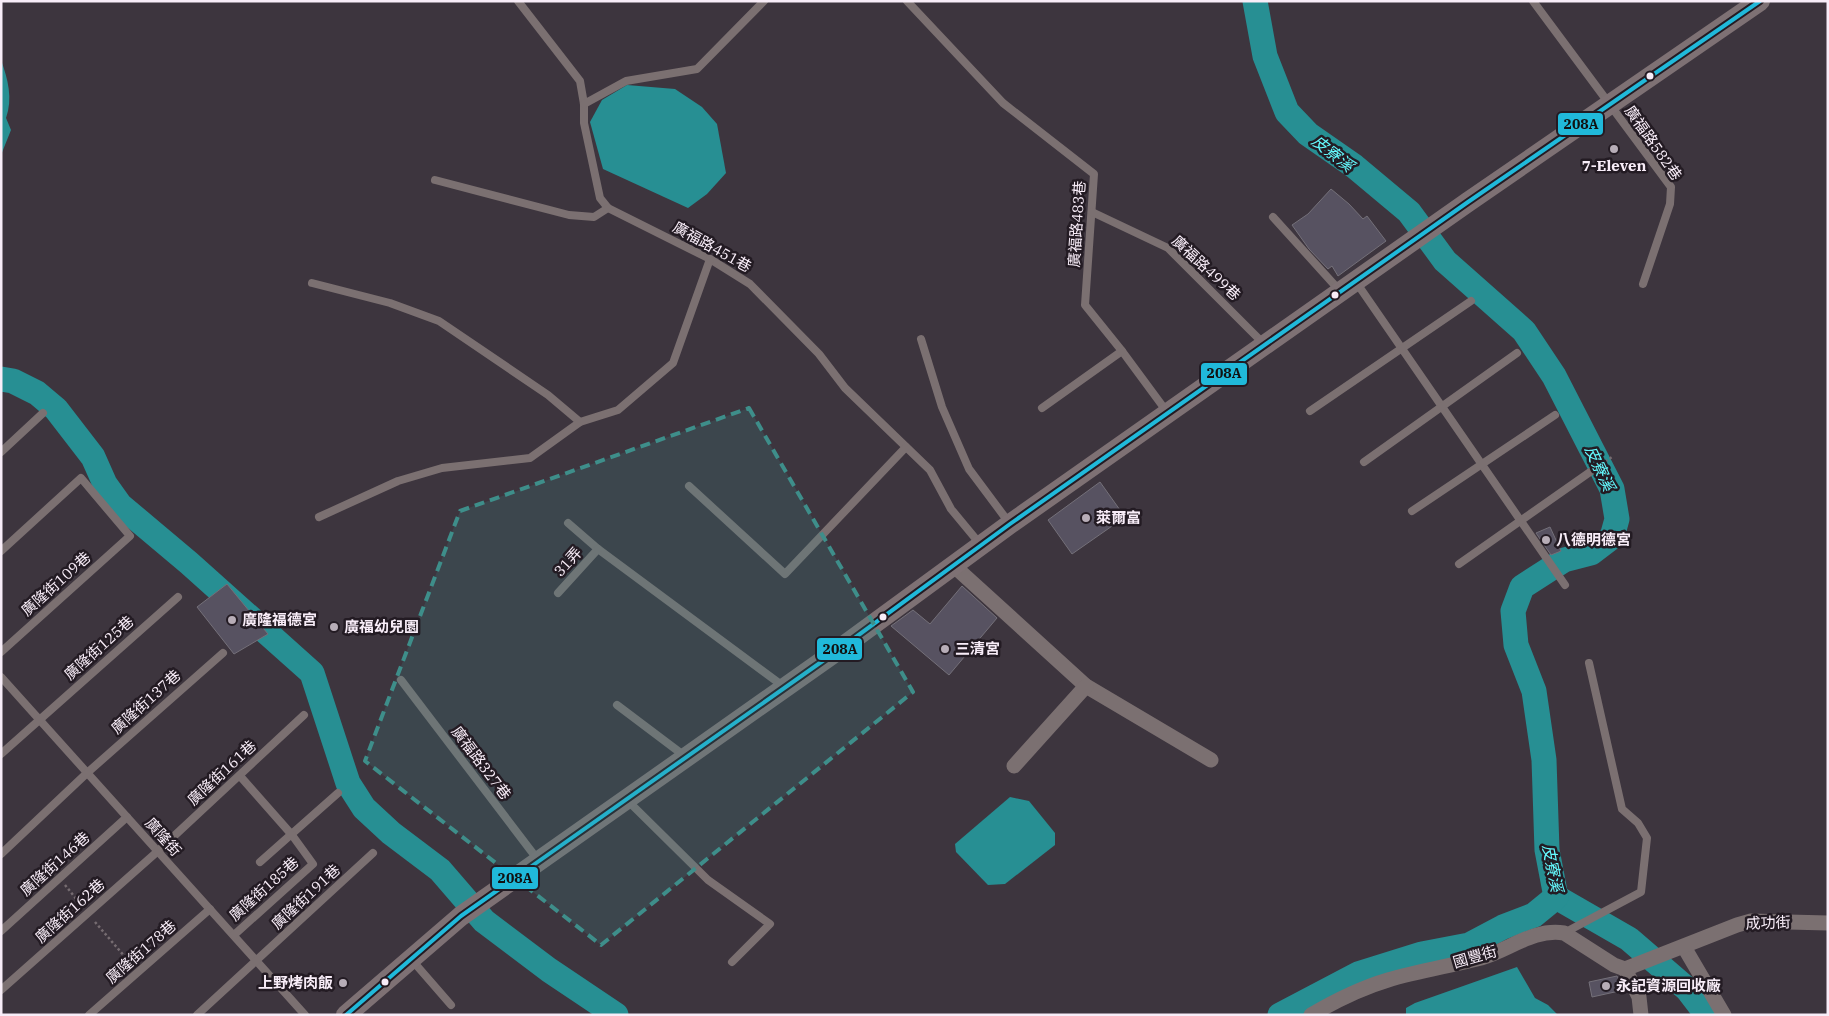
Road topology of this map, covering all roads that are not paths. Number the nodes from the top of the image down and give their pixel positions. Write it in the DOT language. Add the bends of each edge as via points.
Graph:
graph roads {
  1 [pos="518,1"];
  2 [pos="764,1"];
  3 [pos="907,1"];
  4 [pos="1533,1"];
  5 [pos="1760,1"];
  6 [pos="584,104"];
  7 [pos="1609,104"];
  8 [pos="435,180"];
  9 [pos="608,208"];
  10 [pos="1092,212"];
  11 [pos="1273,217"];
  12 [pos="710,259"];
  13 [pos="312,283"];
  14 [pos="1643,284"];
  15 [pos="1349,287"];
  16 [pos="1471,301"];
  17 [pos="921,339"];
  18 [pos="1266,346"];
  19 [pos="1403,350"];
  20 [pos="1122,352"];
  21 [pos="1517,353"];
  22 [pos="1442,406"];
  23 [pos="1042,408"];
  24 [pos="1310,412"];
  25 [pos="43,413"];
  26 [pos="1168,414"];
  27 [pos="1555,414"];
  28 [pos="580,422"];
  29 [pos="906,447"];
  30 [pos="1,452"];
  31 [pos="1364,462"];
  32 [pos="1481,463"];
  33 [pos="1590,472"];
  34 [pos="689,486"];
  35 [pos="1412,511"];
  36 [pos="319,518"];
  37 [pos="1521,521"];
  38 [pos="568,523"];
  39 [pos="1010,524"];
  40 [pos="982,546"];
  41 [pos="598,549"];
  42 [pos="1,551"];
  43 [pos="1459,564"];
  44 [pos="954,566"];
  45 [pos="1565,585"];
  46 [pos="558,592"];
  47 [pos="178,597"];
  48 [pos="1,652"];
  49 [pos="223,653"];
  50 [pos="1589,663"];
  51 [pos="1,677"];
  52 [pos="401,680"];
  53 [pos="1086,686"];
  54 [pos="785,687"];
  55 [pos="617,705"];
  56 [pos="304,715"];
  57 [pos="39,720"];
  58 [pos="1,754"];
  59 [pos="686,757"];
  60 [pos="1211,760"];
  61 [pos="1014,766"];
  62 [pos="87,773"];
  63 [pos="240,776"];
  64 [pos="338,793"];
  65 [pos="626,799"];
  66 [pos="127,817"];
  67 [pos="292,835"];
  68 [pos="158,851"];
  69 [pos="373,853"];
  70 [pos="1,854"];
  71 [pos="260,862"];
  72 [pos="539,862"];
  73 [pos="210,909"];
  74 [pos="1827,919"];
  75 [pos="1,931"];
  76 [pos="1566,932"];
  77 [pos="234,935"];
  78 [pos="1684,947"];
  79 [pos="411,959"];
  80 [pos="257,961"];
  81 [pos="732,962"];
  82 [pos="1630,968"];
  83 [pos="1,990"];
  84 [pos="451,1005"];
  85 [pos="89,1015"];
  86 [pos="197,1015"];
  87 [pos="305,1015"];
  88 [pos="346,1015"];
  89 [pos="1311,1015"];
  90 [pos="1641,1015"];
  91 [pos="1724,1015"];
  1 -- 6 [label="lane" via="580,81"];
  2 -- 6 [label="lane" via="697,69 626,81"];
  3 -- 10 [label="lane, 廣福路483巷" via="1003,103 1094,174"];
  4 -- 7 [label="lane, 廣福路582巷"];
  5 -- 7 [label="street"];
  6 -- 9 [label="lane" via="584,123 600,198"];
  7 -- 14 [label="lane, 廣福路582巷" via="1671,187 1670,204"];
  7 -- 15 [label="street"];
  8 -- 9 [label="lane" via="569,215 594,217"];
  9 -- 12 [label="lane, 廣福路451巷"];
  10 -- 18 [label="lane, 廣福路499巷" via="1168,248"];
  10 -- 20 [label="lane, 廣福路483巷" via="1085,306"];
  11 -- 15 [label="lane"];
  12 -- 28 [label="lane" via="673,363 618,410"];
  12 -- 29 [label="lane, 廣福路451巷" via="750,284 819,354 845,388"];
  13 -- 28 [label="lane" via="390,303 439,321 548,395"];
  15 -- 18 [label="street"];
  15 -- 19 [label="lane"];
  16 -- 19 [label="lane"];
  17 -- 39 [label="lane" via="942,407 969,470"];
  18 -- 26 [label="street"];
  19 -- 22 [label="lane"];
  19 -- 24 [label="lane"];
  20 -- 23 [label="lane"];
  20 -- 26 [label="lane, 廣福路483巷"];
  21 -- 22 [label="lane"];
  22 -- 31 [label="lane"];
  22 -- 32 [label="lane"];
  25 -- 30 [label="lane"];
  26 -- 39 [label="street"];
  27 -- 32 [label="lane"];
  28 -- 36 [label="lane" via="530,458 442,468 398,481"];
  29 -- 34 [label="lane" via="785,574"];
  29 -- 40 [label="lane, 廣福路451巷" via="930,470 951,509"];
  32 -- 35 [label="lane"];
  32 -- 37 [label="lane"];
  33 -- 37 [label="lane"];
  37 -- 43 [label="lane"];
  37 -- 45 [label="lane"];
  38 -- 41 [label="lane"];
  39 -- 40 [label="street"];
  40 -- 44 [label="street"];
  41 -- 46 [label="lane, 31弄"];
  41 -- 54 [label="lane"];
  42 -- 48 [label="lane, 廣隆街109巷" via="81,478 130,536"];
  44 -- 53 [label="street"];
  44 -- 54 [label="street"];
  47 -- 57 [label="lane, 廣隆街125巷"];
  49 -- 62 [label="lane, 廣隆街137巷"];
  50 -- 76 [label="lane" via="1622,809 1638,822 1648,838 1641,892"];
  51 -- 57 [label="lane, 廣隆街"];
  52 -- 72 [label="lane, 廣福路327巷"];
  53 -- 60 [label="street"];
  53 -- 61 [label="street"];
  54 -- 59 [label="street"];
  55 -- 59 [label="lane"];
  56 -- 63 [label="lane, 廣隆街161巷"];
  57 -- 58 [label="lane, 廣隆街125巷"];
  57 -- 62 [label="lane, 廣隆街"];
  59 -- 65 [label="street"];
  62 -- 66 [label="lane, 廣隆街"];
  62 -- 70 [label="lane, 廣隆街137巷"];
  63 -- 67 [label="lane"];
  63 -- 68 [label="lane, 廣隆街161巷"];
  64 -- 67 [label="lane"];
  65 -- 72 [label="street"];
  65 -- 81 [label="lane" via="708,880 770,924"];
  66 -- 68 [label="lane, 廣隆街"];
  66 -- 75 [label="lane, 廣隆街146巷"];
  67 -- 71 [label="lane"];
  67 -- 77 [label="lane, 廣隆街185巷" via="313,864"];
  68 -- 73 [label="lane, 廣隆街"];
  68 -- 83 [label="lane, 廣隆街162巷"];
  69 -- 80 [label="lane, 廣隆街191巷"];
  72 -- 79 [label="street" via="461,916"];
  73 -- 77 [label="lane, 廣隆街"];
  73 -- 85 [label="lane, 廣隆街178巷"];
  74 -- 78 [label="street, 成功街" via="1752,921 1737,924"];
  76 -- 82 [label="street" via="1614,965"];
  76 -- 89 [label="street, 國豐街" via="1532,936 1481,958 1387,980"];
  77 -- 80 [label="lane, 廣隆街"];
  78 -- 82 [label="street, 成功街"];
  78 -- 91 [label="street"];
  79 -- 84 [label="lane"];
  79 -- 88 [label="street"];
  80 -- 86 [label="lane, 廣隆街191巷"];
  80 -- 87 [label="lane, 廣隆街"];
  82 -- 90 [label="street"];
}
